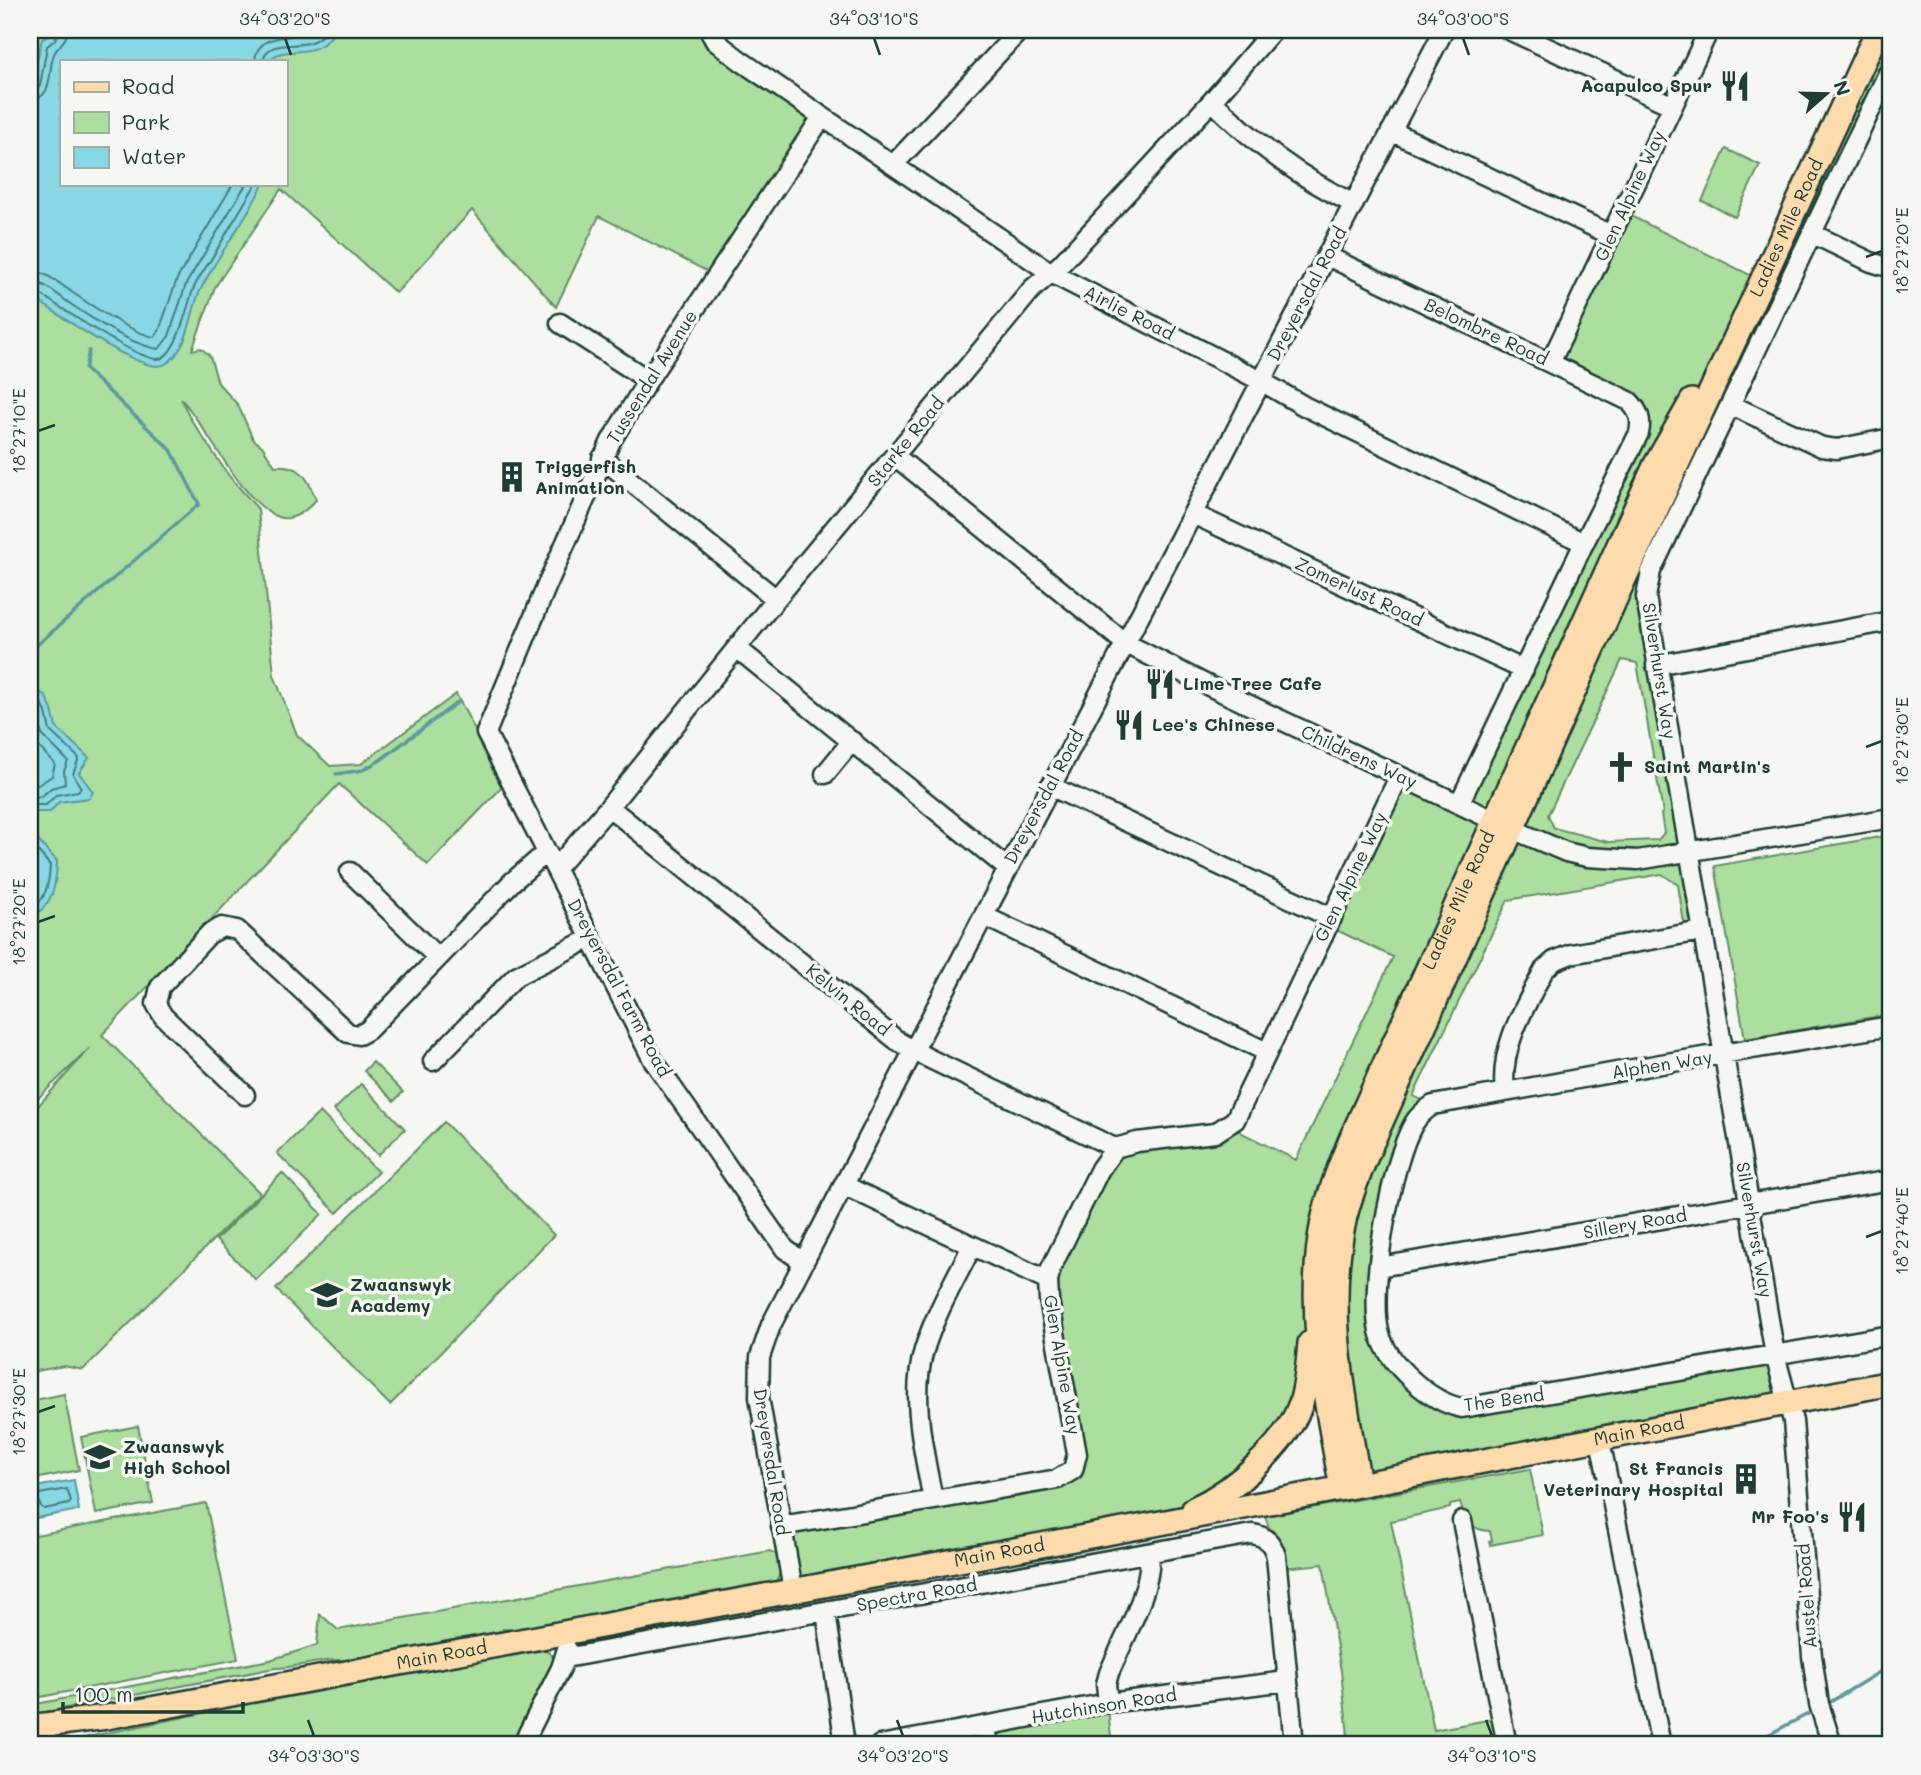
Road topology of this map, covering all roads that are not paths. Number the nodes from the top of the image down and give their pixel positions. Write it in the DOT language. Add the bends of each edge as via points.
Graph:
graph roads {
  1 [pos="709,30"];
  2 [pos="1020,30"];
  3 [pos="1273,30"];
  4 [pos="1444,30"];
  5 [pos="1509,30"];
  6 [pos="1709,30"];
  7 [pos="1878,30"];
  8 [pos="1891,67"];
  9 [pos="1212,101"];
  10 [pos="1673,106"];
  11 [pos="822,117"];
  12 [pos="1391,131"];
  13 [pos="894,164"];
  14 [pos="1354,204"];
  15 [pos="1813,234"];
  16 [pos="1611,235"];
  17 [pos="1327,257"];
  18 [pos="1891,268"];
  19 [pos="1051,273"];
  20 [pos="560,323"];
  21 [pos="1550,363"];
  22 [pos="648,380"];
  23 [pos="1261,381"];
  24 [pos="1731,405"];
  25 [pos="1891,438"];
  26 [pos="895,456"];
  27 [pos="602,458"];
  28 [pos="1193,514"];
  29 [pos="1584,543"];
  30 [pos="776,599"];
  31 [pos="1891,621"];
  32 [pos="1125,643"];
  33 [pos="738,649"];
  34 [pos="1656,664"];
  35 [pos="1524,670"];
  36 [pos="486,733"];
  37 [pos="852,741"];
  38 [pos="825,774"];
  39 [pos="1399,777"];
  40 [pos="1050,786"];
  41 [pos="1459,804"];
  42 [pos="609,807"];
  43 [pos="1891,818"];
  44 [pos="1504,825"];
  45 [pos="547,852"];
  46 [pos="1689,853"];
  47 [pos="1007,868"];
  48 [pos="556,869"];
  49 [pos="350,873"];
  50 [pos="984,916"];
  51 [pos="1332,918"];
  52 [pos="1702,931"];
  53 [pos="591,939"];
  54 [pos="438,958"];
  55 [pos="1891,1026"];
  56 [pos="913,1050"];
  57 [pos="1266,1052"];
  58 [pos="1724,1055"];
  59 [pos="433,1061"];
  60 [pos="1505,1092"];
  61 [pos="245,1095"];
  62 [pos="1433,1105"];
  63 [pos="1115,1148"];
  64 [pos="1891,1180"];
  65 [pos="843,1185"];
  66 [pos="1749,1204"];
  67 [pos="972,1247"];
  68 [pos="802,1261"];
  69 [pos="1378,1267"];
  70 [pos="1048,1281"];
  71 [pos="1316,1281"];
  72 [pos="1891,1335"];
  73 [pos="1775,1355"];
  74 [pos="1891,1383"];
  75 [pos="1788,1403"];
  76 [pos="1600,1440"];
  77 [pos="1350,1486"];
  78 [pos="933,1500"];
  79 [pos="1462,1521"];
  80 [pos="1150,1525"];
  81 [pos="782,1526"];
  82 [pos="1000,1552"];
  83 [pos="1149,1553"];
  84 [pos="1005,1579"];
  85 [pos="793,1590"];
  86 [pos="826,1612"];
  87 [pos="571,1632"];
  88 [pos="565,1658"];
  89 [pos="1287,1681"];
  90 [pos="1108,1703"];
  91 [pos="107,1717"];
  92 [pos="30,1727"];
  93 [pos="986,1727"];
  94 [pos="30,1740"];
  95 [pos="522,1745"];
  96 [pos="845,1745"];
  97 [pos="880,1745"];
  98 [pos="989,1745"];
  99 [pos="1294,1745"];
  100 [pos="1507,1745"];
  101 [pos="1661,1745"];
  102 [pos="1832,1745"];
  1 -- 11 [label="street, Airlie Road" via="717,43"];
  2 -- 13 [label="street"];
  3 -- 9 [label="street, Starke Road"];
  4 -- 12 [label="street, Dreyersdal Road"];
  5 -- 10 [label="street"];
  6 -- 10 [label="street, Glen Alpine Way"];
  7 -- 44 [label="main road, Ladies Mile Road"];
  8 -- 15 [label="street, Silverhurst Way"];
  9 -- 14 [label="street" via="1289,168"];
  9 -- 19 [label="street, Starke Road"];
  10 -- 16 [label="street, Glen Alpine Way"];
  11 -- 13 [label="street, Airlie Road"];
  11 -- 22 [label="street, Tussendal Avenue"];
  12 -- 14 [label="street, Dreyersdal Road"];
  12 -- 16 [label="street"];
  13 -- 19 [label="street, Airlie Road"];
  14 -- 17 [label="street, Dreyersdal Road"];
  15 -- 18 [label="street"];
  15 -- 24 [label="street, Silverhurst Way"];
  16 -- 21 [label="street, Glen Alpine Way"];
  17 -- 21 [label="street, Belombre Road"];
  17 -- 23 [label="street, Dreyersdal Road"];
  19 -- 23 [label="street, Airlie Road"];
  19 -- 26 [label="street, Starke Road" via="1032,289"];
  20 -- 22 [label="street"];
  21 -- 29 [label="street, Belombre Road" via="1629,401 1641,423"];
  22 -- 27 [label="street, Tussendal Avenue"];
  23 -- 28 [label="street, Dreyersdal Road"];
  23 -- 29 [label="street, Airlie Road"];
  24 -- 25 [label="street" via="1822,447 1837,449"];
  24 -- 34 [label="street, Silverhurst Way" via="1647,583"];
  26 -- 30 [label="street, Starke Road"];
  26 -- 32 [label="street, Childrens Way"];
  27 -- 30 [label="street"];
  27 -- 36 [label="street, Tussendal Avenue"];
  28 -- 32 [label="street, Dreyersdal Road"];
  28 -- 35 [label="street, Zomerlust Road"];
  29 -- 35 [label="street"];
  30 -- 33 [label="street, Starke Road"];
  31 -- 34 [label="street"];
  32 -- 39 [label="street, Childrens Way"];
  32 -- 40 [label="street, Dreyersdal Road"];
  33 -- 37 [label="street"];
  33 -- 42 [label="street, Starke Road"];
  34 -- 46 [label="street, Silverhurst Way"];
  35 -- 41 [label="street"];
  36 -- 45 [label="street, Dreyersdal Farm Road"];
  37 -- 38 [label="street"];
  37 -- 47 [label="street"];
  39 -- 41 [label="street, Childrens Way"];
  39 -- 51 [label="street, Glen Alpine Way"];
  40 -- 47 [label="street, Dreyersdal Road"];
  40 -- 51 [label="street"];
  41 -- 44 [label="street, Childrens Way"];
  42 -- 48 [label="street, Starke Road"];
  42 -- 56 [label="street, Kelvin Road"];
  43 -- 46 [label="street, Childrens Way"];
  44 -- 46 [label="street, Childrens Way" via="1587,857 1639,860"];
  44 -- 71 [label="main road, Ladies Mile Road" via="1351,1139 1327,1205"];
  44 -- 77 [label="main road, Ladies Mile Road" via="1346,1214 1336,1279 1335,1326"];
  45 -- 48 [label="street, Dreyersdal Farm Road"];
  45 -- 54 [label="street" via="512,881"];
  46 -- 52 [label="street, Silverhurst Way"];
  47 -- 50 [label="street, Dreyersdal Road"];
  48 -- 53 [label="street, Dreyersdal Farm Road"];
  49 -- 54 [label="street"];
  50 -- 56 [label="street, Dreyersdal Road"];
  50 -- 57 [label="street"];
  51 -- 57 [label="street, Glen Alpine Way"];
  52 -- 58 [label="street, Silverhurst Way"];
  52 -- 60 [label="street" via="1571,954 1548,965 1508,1047 1503,1068"];
  53 -- 59 [label="street" via="516,976"];
  53 -- 68 [label="street, Dreyersdal Farm Road" via="653,1060 785,1250"];
  54 -- 61 [label="street" via="368,1030 353,1035 243,934 230,927 216,929 160,987 156,1004"];
  55 -- 58 [label="street, Alphen Way"];
  56 -- 63 [label="street, Kelvin Road"];
  56 -- 65 [label="street, Dreyersdal Road"];
  57 -- 63 [label="street, Glen Alpine Way" via="1237,1116 1223,1129"];
  58 -- 60 [label="street, Alphen Way"];
  58 -- 66 [label="street, Silverhurst Way"];
  60 -- 62 [label="street, Alphen Way"];
  62 -- 69 [label="street, The Bend" via="1413,1124 1403,1149"];
  63 -- 70 [label="street, Glen Alpine Way" via="1100,1169"];
  64 -- 66 [label="street, Sillery Road"];
  65 -- 67 [label="street"];
  65 -- 68 [label="street, Dreyersdal Road"];
  66 -- 69 [label="street, Sillery Road"];
  66 -- 73 [label="street, Silverhurst Way"];
  67 -- 70 [label="street"];
  67 -- 78 [label="street" via="923,1352 918,1400"];
  68 -- 81 [label="street, Dreyersdal Road" via="771,1325 758,1376"];
  69 -- 73 [label="street, The Bend" via="1377,1316 1386,1350 1421,1387 1451,1406 1483,1405"];
  70 -- 78 [label="street, Glen Alpine Way" via="1077,1454 1073,1470 1058,1479"];
  71 -- 77 [label="main road, Ladies Mile Road" via="1321,1361"];
  71 -- 80 [label="main road" via="1304,1390 1288,1429 1224,1492 1197,1508"];
  72 -- 73 [label="street, The Bend"];
  73 -- 75 [label="street, Silverhurst Way"];
  74 -- 75 [label="main road, Main Road"];
  75 -- 76 [label="main road, Main Road"];
  75 -- 102 [label="street, Austel Road" via="1812,1656 1820,1709"];
  76 -- 77 [label="main road, Main Road"];
  76 -- 101 [label="street"];
  77 -- 80 [label="main road, Main Road"];
  78 -- 81 [label="street, Glen Alpine Way"];
  79 -- 100 [label="street"];
  80 -- 82 [label="main road, Main Road"];
  81 -- 85 [label="street, Dreyersdal Road"];
  82 -- 84 [label="street"];
  82 -- 85 [label="main road, Main Road"];
  83 -- 84 [label="street, Spectra Road"];
  83 -- 89 [label="street, Spectra Road" via="1252,1534 1268,1539 1276,1556"];
  83 -- 90 [label="street" via="1145,1590 1109,1673"];
  84 -- 86 [label="street, Spectra Road"];
  85 -- 87 [label="main road, Main Road"];
  86 -- 88 [label="street, Spectra Road"];
  86 -- 96 [label="street"];
  87 -- 88 [label="street"];
  87 -- 91 [label="main road, Main Road"];
  88 -- 95 [label="street"];
  89 -- 90 [label="street, Hutchinson Road"];
  89 -- 99 [label="street"];
  90 -- 93 [label="street, Hutchinson Road"];
  91 -- 92 [label="main road, Main Road"];
  91 -- 94 [label="main road, Main Road"];
  93 -- 97 [label="street, Hutchinson Road"];
  93 -- 98 [label="street"];
}
